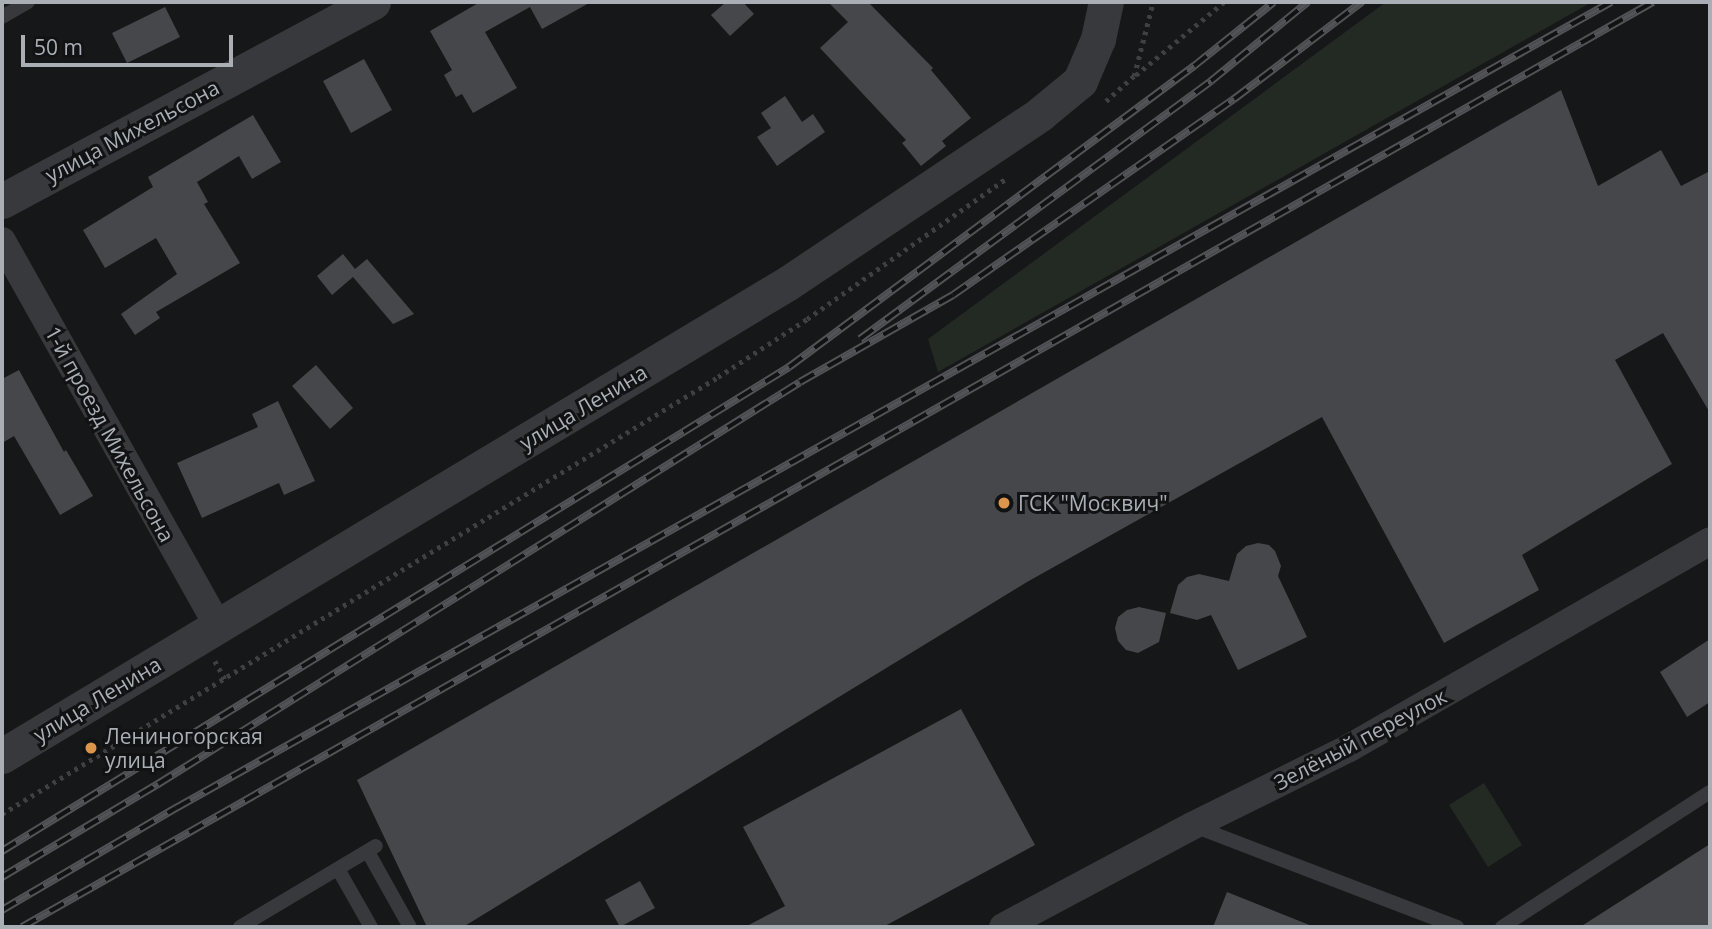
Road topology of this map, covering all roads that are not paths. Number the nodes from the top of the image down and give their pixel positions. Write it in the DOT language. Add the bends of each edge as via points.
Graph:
graph roads {
  1 [pos="28,2"];
  2 [pos="373,2"];
  3 [pos="1106,2"];
  4 [pos="2,17"];
  5 [pos="2,201"];
  6 [pos="2,241"];
  7 [pos="1710,541"];
  8 [pos="219,628"];
  9 [pos="2,756"];
  10 [pos="1710,792"];
  11 [pos="1192,825"];
  12 [pos="338,869"];
  13 [pos="240,927"];
  14 [pos="371,927"];
  15 [pos="410,927"];
  16 [pos="1003,927"];
  17 [pos="1457,927"];
  18 [pos="1502,927"];
  1 -- 4 [label="lane"];
  2 -- 5 [label="street, улица Михельсона"];
  3 -- 8 [label="street, улица Ленина" via="1098,39 1080,81 1040,114 788,284"];
  6 -- 8 [label="street, 1-й проезд Михельсона"];
  7 -- 11 [label="street, Зелёный переулок" via="1349,748"];
  8 -- 9 [label="street, улица Ленина"];
  10 -- 18 [label="lane"];
  11 -- 16 [label="street, Зелёный переулок"];
  11 -- 17 [label="lane"];
  12 -- 13 [label="lane"];
  12 -- 14 [label="lane"];
  12 -- 15 [label="lane" via="372,849"];
}
